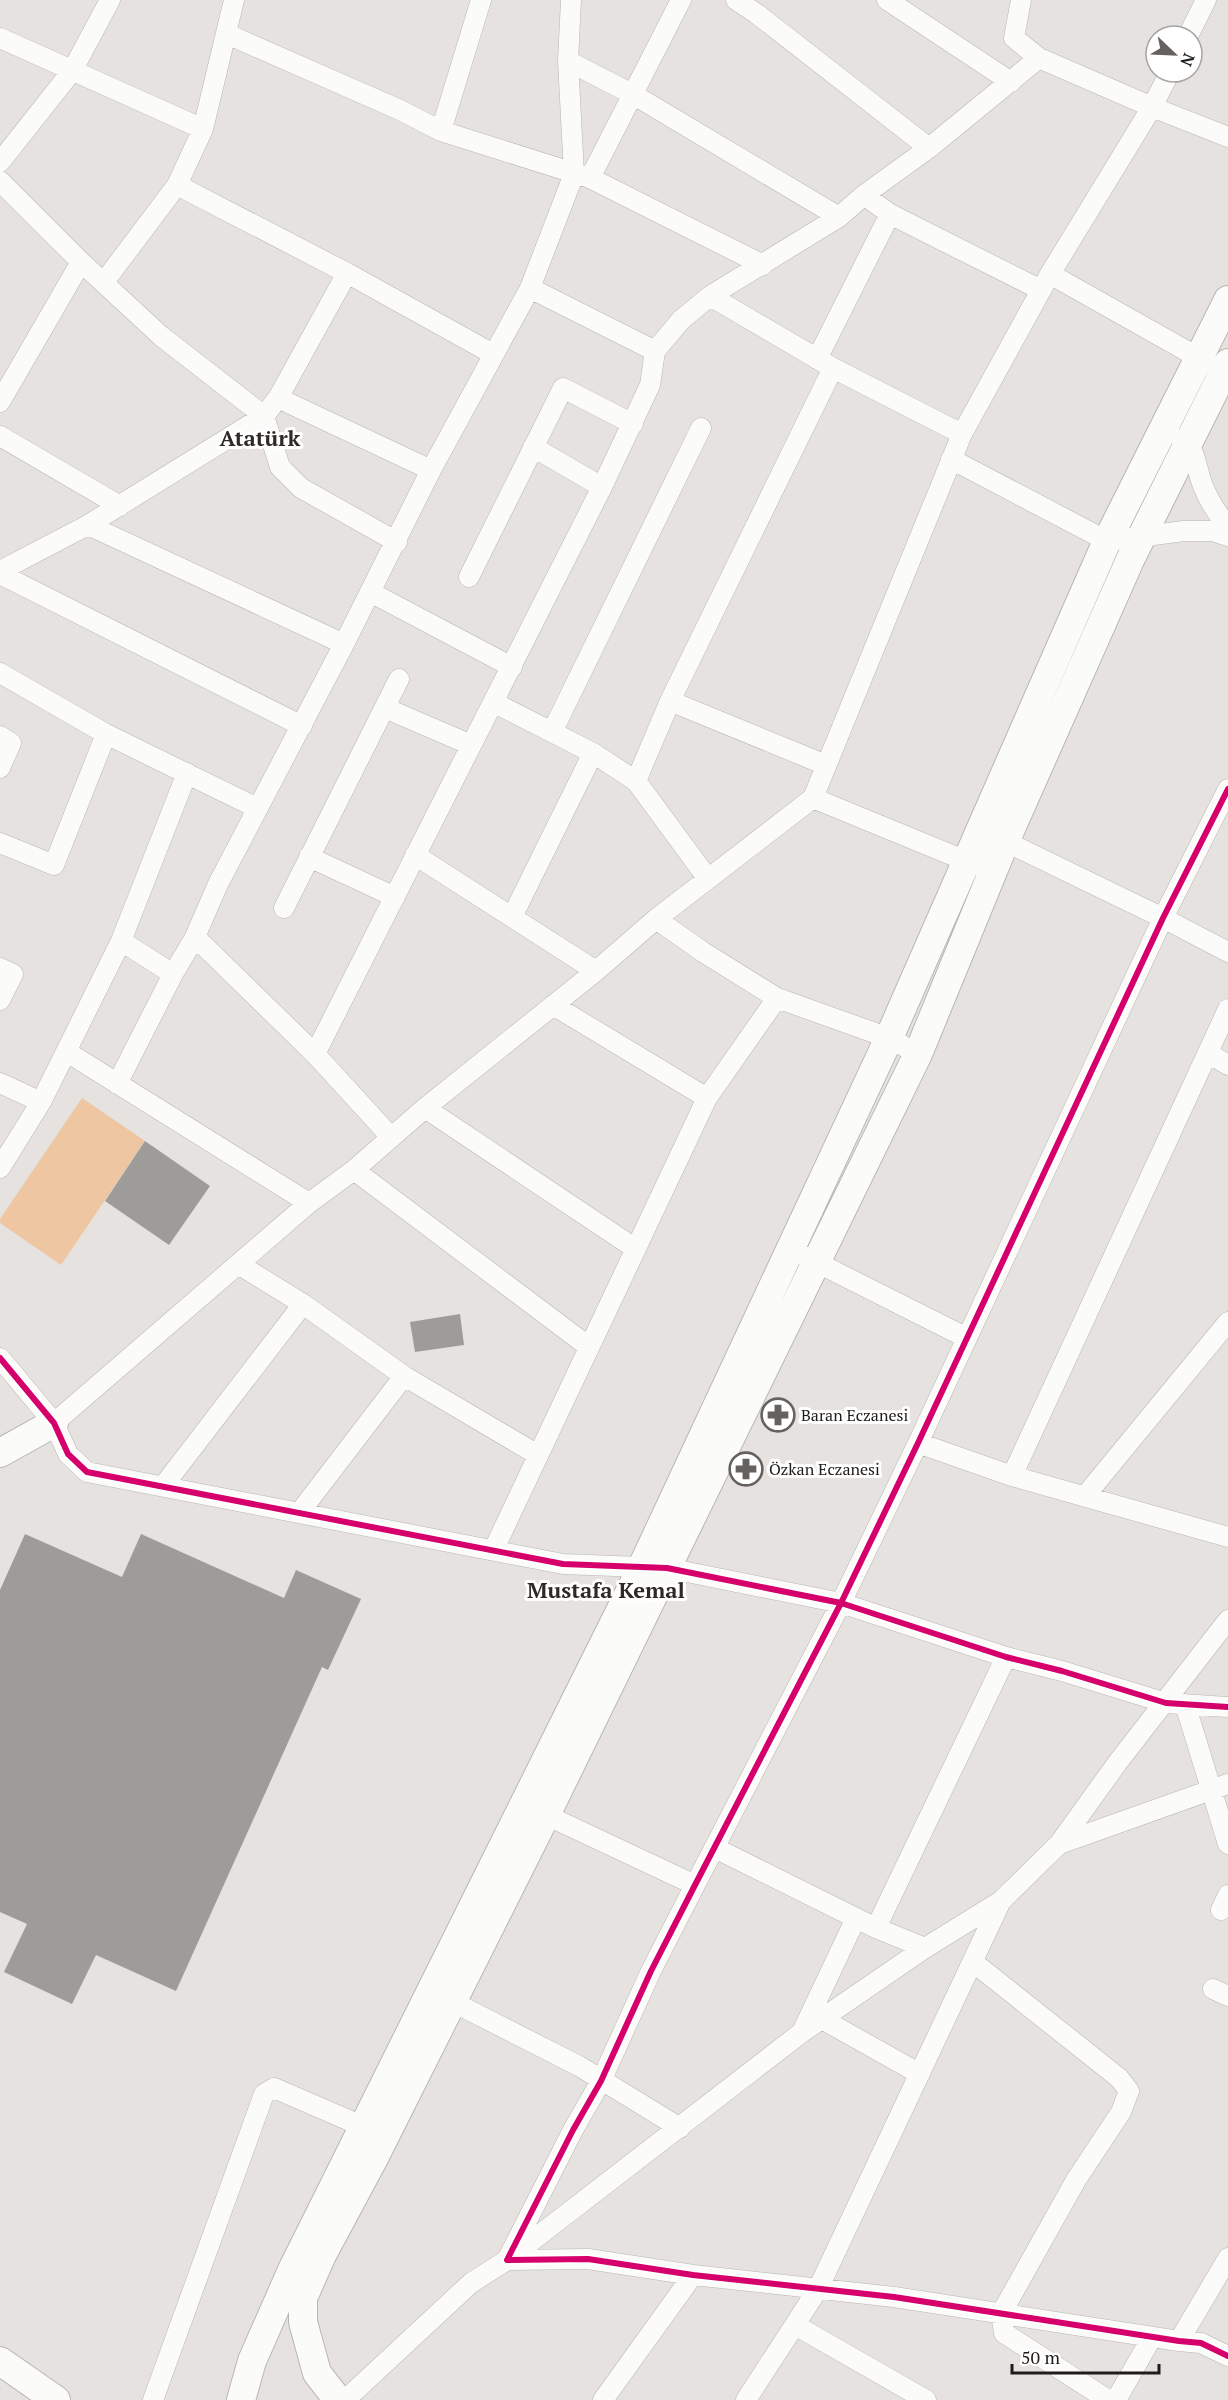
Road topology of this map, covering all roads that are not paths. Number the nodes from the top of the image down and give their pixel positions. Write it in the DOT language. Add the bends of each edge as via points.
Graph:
graph roads {
  1 [pos="110,0"];
  2 [pos="234,0"];
  3 [pos="481,0"];
  4 [pos="572,0"];
  5 [pos="681,0"];
  6 [pos="736,0"];
  7 [pos="887,0"];
  8 [pos="1021,0"];
  9 [pos="1206,0"];
  10 [pos="1194,24"];
  11 [pos="227,34"];
  12 [pos="0,38"];
  13 [pos="1040,58"];
  14 [pos="568,61"];
  15 [pos="72,71"];
  16 [pos="1011,82"];
  17 [pos="1164,84"];
  18 [pos="634,95"];
  19 [pos="1152,107"];
  20 [pos="203,129"];
  21 [pos="441,131"];
  22 [pos="1228,137"];
  23 [pos="929,148"];
  24 [pos="0,162"];
  25 [pos="582,176"];
  26 [pos="0,181"];
  27 [pos="177,185"];
  28 [pos="864,195"];
  29 [pos="890,213"];
  30 [pos="838,217"];
  31 [pos="81,262"];
  32 [pos="763,265"];
  33 [pos="347,273"];
  34 [pos="104,282"];
  35 [pos="1045,282"];
  36 [pos="530,288"];
  37 [pos="710,296"];
  38 [pos="1228,300"];
  39 [pos="655,351"];
  40 [pos="494,354"];
  41 [pos="1198,358"];
  42 [pos="825,363"];
  43 [pos="1226,367"];
  44 [pos="278,398"];
  45 [pos="0,402"];
  46 [pos="264,416"];
  47 [pos="633,424"];
  48 [pos="701,428"];
  49 [pos="1162,428"];
  50 [pos="962,434"];
  51 [pos="0,436"];
  52 [pos="1188,443"];
  53 [pos="533,447"];
  54 [pos="951,459"];
  55 [pos="431,470"];
  56 [pos="602,487"];
  57 [pos="120,506"];
  58 [pos="88,525"];
  59 [pos="1228,527"];
  60 [pos="1228,536"];
  61 [pos="1141,537"];
  62 [pos="1107,541"];
  63 [pos="397,542"];
  64 [pos="0,572"];
  65 [pos="468,577"];
  66 [pos="370,592"];
  67 [pos="344,644"];
  68 [pos="512,667"];
  69 [pos="0,673"];
  70 [pos="399,679"];
  71 [pos="670,701"];
  72 [pos="493,702"];
  73 [pos="385,708"];
  74 [pos="302,726"];
  75 [pos="552,732"];
  76 [pos="106,734"];
  77 [pos="0,736"];
  78 [pos="471,745"];
  79 [pos="593,753"];
  80 [pos="826,765"];
  81 [pos="0,768"];
  82 [pos="187,774"];
  83 [pos="636,781"];
  84 [pos="1228,789"];
  85 [pos="813,798"];
  86 [pos="257,808"];
  87 [pos="993,836"];
  88 [pos="0,843"];
  89 [pos="415,855"];
  90 [pos="309,857"];
  91 [pos="980,866"];
  92 [pos="708,879"];
  93 [pos="395,897"];
  94 [pos="284,908"];
  95 [pos="512,917"];
  96 [pos="1163,918"];
  97 [pos="656,919"];
  98 [pos="195,937"];
  99 [pos="121,941"];
  100 [pos="1228,952"];
  101 [pos="0,968"];
  102 [pos="597,971"];
  103 [pos="173,974"];
  104 [pos="777,998"];
  105 [pos="0,1000"];
  106 [pos="553,1005"];
  107 [pos="1228,1009"];
  108 [pos="889,1038"];
  109 [pos="67,1052"];
  110 [pos="1208,1053"];
  111 [pos="315,1054"];
  112 [pos="918,1054"];
  113 [pos="1228,1065"];
  114 [pos="0,1083"];
  115 [pos="117,1084"];
  116 [pos="707,1098"];
  117 [pos="41,1102"];
  118 [pos="425,1108"];
  119 [pos="391,1137"];
  120 [pos="0,1168"];
  121 [pos="354,1170"];
  122 [pos="309,1203"];
  123 [pos="636,1249"];
  124 [pos="789,1249"];
  125 [pos="815,1262"];
  126 [pos="240,1265"];
  127 [pos="303,1304"];
  128 [pos="1228,1322"];
  129 [pos="967,1338"];
  130 [pos="589,1347"];
  131 [pos="0,1358"];
  132 [pos="404,1376"];
  133 [pos="54,1423"];
  134 [pos="918,1443"];
  135 [pos="0,1454"];
  136 [pos="538,1455"];
  137 [pos="1012,1476"];
  138 [pos="164,1485"];
  139 [pos="1085,1496"];
  140 [pos="300,1512"];
  141 [pos="1228,1537"];
  142 [pos="494,1549"];
  143 [pos="655,1568"];
  144 [pos="841,1603"];
  145 [pos="1228,1620"];
  146 [pos="1006,1657"];
  147 [pos="1175,1703"];
  148 [pos="1228,1707"];
  149 [pos="1220,1787"];
  150 [pos="546,1815"];
  151 [pos="1059,1844"];
  152 [pos="1228,1844"];
  153 [pos="715,1848"];
  154 [pos="694,1885"];
  155 [pos="1001,1901"];
  156 [pos="856,1918"];
  157 [pos="876,1928"];
  158 [pos="925,1948"];
  159 [pos="973,1962"];
  160 [pos="441,1996"];
  161 [pos="822,2019"];
  162 [pos="801,2033"];
  163 [pos="920,2074"];
  164 [pos="601,2081"];
  165 [pos="362,2126"];
  166 [pos="680,2128"];
  167 [pos="1228,2258"];
  168 [pos="507,2260"];
  169 [pos="693,2275"];
  170 [pos="818,2289"];
  171 [pos="1001,2314"];
  172 [pos="795,2325"];
  173 [pos="1152,2337"];
  174 [pos="1179,2341"];
  175 [pos="1228,2356"];
  176 [pos="0,2361"];
  177 [pos="56,2400"];
  178 [pos="153,2400"];
  179 [pos="241,2400"];
  180 [pos="338,2400"];
  181 [pos="345,2400"];
  182 [pos="603,2400"];
  183 [pos="746,2400"];
  184 [pos="926,2400"];
  185 [pos="1108,2400"];
  186 [pos="1116,2400"];
  1 -- 15 [label="street"];
  2 -- 11 [label="street"];
  3 -- 21 [label="street"];
  4 -- 14 [label="street"];
  5 -- 18 [label="street"];
  6 -- 23 [label="street"];
  7 -- 16 [label="street"];
  8 -- 13 [label="street" via="1014,38"];
  9 -- 10 [label="street"];
  11 -- 20 [label="street"];
  11 -- 21 [label="street"];
  12 -- 15 [label="street"];
  13 -- 16 [label="street"];
  13 -- 19 [label="street"];
  14 -- 18 [label="street"];
  14 -- 25 [label="street"];
  15 -- 20 [label="street"];
  15 -- 24 [label="street"];
  16 -- 23 [label="street"];
  17 -- 19 [label="street"];
  18 -- 25 [label="street"];
  18 -- 30 [label="street"];
  19 -- 22 [label="street"];
  19 -- 35 [label="street"];
  20 -- 27 [label="street"];
  21 -- 25 [label="street"];
  23 -- 28 [label="street"];
  25 -- 32 [label="street"];
  25 -- 36 [label="street"];
  26 -- 31 [label="street"];
  27 -- 33 [label="street"];
  27 -- 34 [label="street"];
  28 -- 29 [label="street"];
  28 -- 30 [label="street"];
  29 -- 35 [label="street"];
  29 -- 42 [label="street"];
  30 -- 32 [label="street"];
  31 -- 34 [label="street"];
  31 -- 45 [label="street"];
  32 -- 37 [label="street"];
  33 -- 40 [label="street"];
  33 -- 44 [label="street"];
  34 -- 46 [label="street" via="161,336"];
  35 -- 41 [label="street"];
  35 -- 50 [label="street"];
  36 -- 39 [label="street"];
  36 -- 40 [label="street"];
  37 -- 39 [label="street" via="681,320"];
  37 -- 42 [label="street"];
  38 -- 41 [label="street"];
  39 -- 47 [label="street" via="650,385"];
  40 -- 55 [label="street"];
  41 -- 43 [label="street"];
  41 -- 49 [label="street"];
  42 -- 50 [label="street"];
  42 -- 71 [label="street"];
  43 -- 52 [label="street"];
  44 -- 46 [label="street"];
  44 -- 55 [label="street"];
  46 -- 57 [label="street"];
  46 -- 63 [label="street" via="279,467 301,488"];
  47 -- 53 [label="street" via="563,388"];
  47 -- 56 [label="street"];
  48 -- 75 [label="street"];
  49 -- 52 [label="street"];
  49 -- 62 [label="street"];
  50 -- 54 [label="street"];
  51 -- 57 [label="street"];
  52 -- 59 [label="street" via="1202,484"];
  52 -- 61 [label="street"];
  53 -- 56 [label="street"];
  53 -- 65 [label="street"];
  54 -- 62 [label="street"];
  54 -- 80 [label="street"];
  55 -- 63 [label="street"];
  56 -- 68 [label="street"];
  57 -- 58 [label="street"];
  58 -- 64 [label="street"];
  58 -- 67 [label="street"];
  60 -- 61 [label="street" via="1213,531 1184,531"];
  61 -- 62 [label="street"];
  61 -- 87 [label="street"];
  62 -- 87 [label="street"];
  63 -- 66 [label="street"];
  64 -- 74 [label="street"];
  66 -- 67 [label="street"];
  66 -- 68 [label="street"];
  67 -- 74 [label="street"];
  68 -- 72 [label="street"];
  69 -- 76 [label="street"];
  70 -- 73 [label="street"];
  71 -- 80 [label="street"];
  71 -- 83 [label="street"];
  72 -- 75 [label="street"];
  72 -- 78 [label="street"];
  73 -- 78 [label="street"];
  73 -- 90 [label="street"];
  74 -- 86 [label="street"];
  75 -- 79 [label="street"];
  76 -- 82 [label="street"];
  76 -- 88 [label="street" via="54,865"];
  77 -- 81 [label="street" via="11,743"];
  78 -- 89 [label="street"];
  79 -- 83 [label="street"];
  79 -- 95 [label="street"];
  80 -- 85 [label="street"];
  82 -- 86 [label="street"];
  82 -- 99 [label="street"];
  83 -- 92 [label="street"];
  84 -- 96 [label="street"];
  85 -- 91 [label="street"];
  85 -- 92 [label="street"];
  86 -- 98 [label="street"];
  87 -- 91 [label="street"];
  87 -- 96 [label="street"];
  89 -- 93 [label="street"];
  89 -- 95 [label="street"];
  90 -- 93 [label="street"];
  90 -- 94 [label="street"];
  91 -- 108 [label="street"];
  91 -- 112 [label="street"];
  92 -- 97 [label="street"];
  93 -- 111 [label="street"];
  95 -- 102 [label="street"];
  96 -- 100 [label="street"];
  96 -- 129 [label="street"];
  97 -- 102 [label="street"];
  97 -- 104 [label="street"];
  98 -- 103 [label="street"];
  98 -- 111 [label="street"];
  99 -- 103 [label="street"];
  99 -- 109 [label="street"];
  101 -- 105 [label="street" via="13,974"];
  102 -- 106 [label="street"];
  103 -- 115 [label="street"];
  104 -- 108 [label="street"];
  104 -- 116 [label="street"];
  106 -- 116 [label="street"];
  106 -- 118 [label="street"];
  107 -- 110 [label="street"];
  108 -- 112 [label="street"];
  108 -- 124 [label="street"];
  109 -- 115 [label="street"];
  109 -- 117 [label="street"];
  110 -- 113 [label="street"];
  110 -- 137 [label="street"];
  111 -- 119 [label="street"];
  112 -- 125 [label="street"];
  114 -- 117 [label="street"];
  115 -- 122 [label="street"];
  116 -- 123 [label="street"];
  117 -- 120 [label="street"];
  118 -- 119 [label="street"];
  118 -- 123 [label="street"];
  119 -- 121 [label="street"];
  121 -- 122 [label="street"];
  121 -- 130 [label="street"];
  122 -- 126 [label="street"];
  123 -- 130 [label="street"];
  124 -- 125 [label="street"];
  124 -- 143 [label="street"];
  125 -- 129 [label="street"];
  125 -- 143 [label="street"];
  126 -- 127 [label="street"];
  126 -- 133 [label="street"];
  127 -- 132 [label="street"];
  127 -- 138 [label="street"];
  128 -- 139 [label="street"];
  129 -- 134 [label="street"];
  130 -- 136 [label="street"];
  131 -- 133 [label="street"];
  132 -- 136 [label="street"];
  132 -- 140 [label="street"];
  133 -- 135 [label="street"];
  133 -- 138 [label="street" via="68,1454 87,1472"];
  134 -- 137 [label="street"];
  134 -- 144 [label="street"];
  136 -- 142 [label="street"];
  137 -- 139 [label="street"];
  138 -- 140 [label="street"];
  139 -- 141 [label="street"];
  140 -- 142 [label="street"];
  142 -- 143 [label="street" via="563,1564"];
  143 -- 144 [label="street"];
  143 -- 150 [label="street"];
  143 -- 160 [label="street"];
  144 -- 146 [label="street"];
  144 -- 153 [label="street"];
  145 -- 147 [label="street"];
  146 -- 147 [label="street"];
  146 -- 157 [label="street"];
  147 -- 148 [label="street"];
  147 -- 149 [label="street"];
  147 -- 151 [label="street" via="1118,1762"];
  149 -- 151 [label="street"];
  149 -- 152 [label="street"];
  150 -- 154 [label="street"];
  150 -- 160 [label="street"];
  151 -- 155 [label="street"];
  153 -- 154 [label="street"];
  153 -- 156 [label="street"];
  154 -- 164 [label="street"];
  155 -- 158 [label="street"];
  155 -- 159 [label="street"];
  156 -- 157 [label="street"];
  156 -- 162 [label="street"];
  157 -- 158 [label="street"];
  158 -- 161 [label="street"];
  159 -- 163 [label="street"];
  159 -- 171 [label="street" via="1119,2078 1129,2091 1121,2112 1076,2180"];
  160 -- 164 [label="street"];
  160 -- 165 [label="street"];
  160 -- 180 [label="street" via="373,2160 303,2298 303,2322 317,2373"];
  161 -- 162 [label="street"];
  161 -- 163 [label="street"];
  162 -- 166 [label="street"];
  163 -- 170 [label="street"];
  164 -- 166 [label="street"];
  164 -- 168 [label="street"];
  165 -- 178 [label="street" via="274,2088 264,2094"];
  165 -- 179 [label="street" via="292,2270 252,2361"];
  166 -- 168 [label="street"];
  167 -- 174 [label="street"];
  168 -- 169 [label="street" via="588,2259"];
  168 -- 181 [label="street" via="471,2283"];
  169 -- 170 [label="street"];
  169 -- 182 [label="street"];
  170 -- 171 [label="street"];
  170 -- 172 [label="street"];
  171 -- 173 [label="street"];
  171 -- 185 [label="street" via="1004,2333"];
  172 -- 183 [label="street"];
  172 -- 184 [label="street"];
  173 -- 174 [label="street"];
  173 -- 186 [label="street"];
  174 -- 175 [label="street" via="1201,2343"];
  176 -- 177 [label="street"];
}
